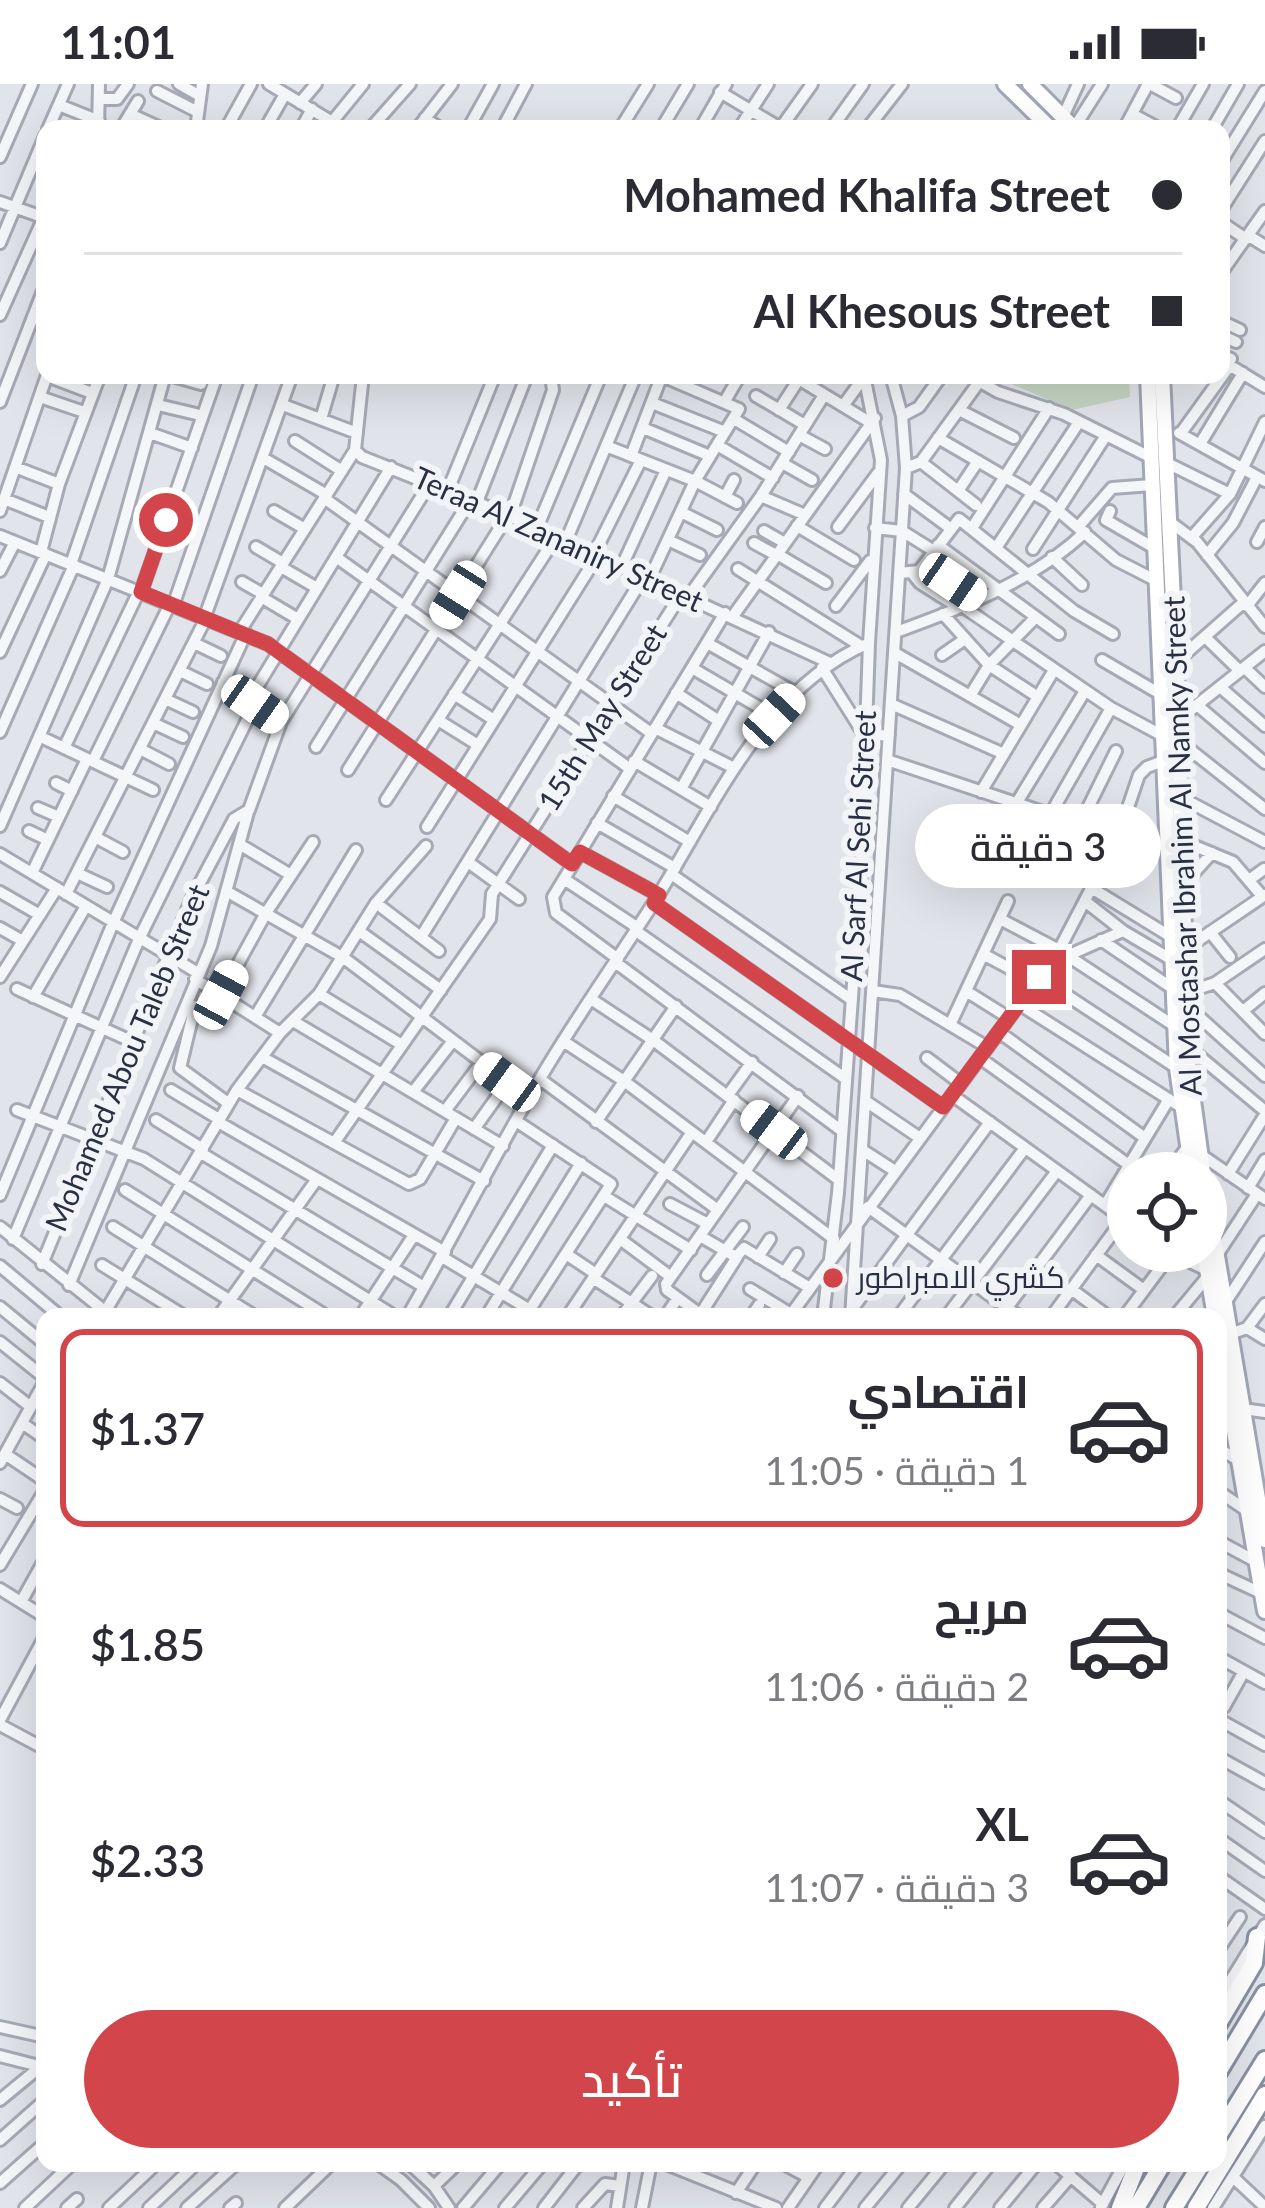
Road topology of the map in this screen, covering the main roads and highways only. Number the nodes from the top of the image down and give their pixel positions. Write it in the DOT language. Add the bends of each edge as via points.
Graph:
graph roads {
  1 [pos="1005,84"];
  2 [pos="1038,87"];
  3 [pos="1042,120"];
  4 [pos="1070,120"];
  5 [pos="1149,384"];
  6 [pos="1163,384"];
  7 [pos="1159,460"];
  8 [pos="1172,739"];
  9 [pos="1174,843"];
  10 [pos="1182,996"];
  11 [pos="1194,1150"];
  12 [pos="1207,1272"];
  13 [pos="1216,1272"];
  14 [pos="1213,1308"];
  15 [pos="1224,1308"];
  16 [pos="1227,1360"];
  17 [pos="1227,1402"];
  18 [pos="1251,1456"];
  19 [pos="1261,1493"];
  20 [pos="1265,1536"];
  21 [pos="1265,1611"];
  22 [pos="1261,1931"];
  23 [pos="1265,1994"];
  24 [pos="1227,2009"];
  25 [pos="1227,2057"];
  26 [pos="1265,2060"];
  27 [pos="1265,2095"];
  28 [pos="1227,2121"];
  29 [pos="1227,2157"];
  30 [pos="1122,2172"];
  31 [pos="1158,2172"];
  32 [pos="1196,2172"];
  33 [pos="1218,2172"];
  34 [pos="1108,2207"];
  35 [pos="1136,2208"];
  36 [pos="1174,2208"];
  37 [pos="1196,2208"];
  1 -- 3 [label="main road"];
  2 -- 4 [label="main road"];
  5 -- 7 [label="main road, Al Mostashar Ibrahim Al Namky Street"];
  6 -- 7 [label="main road, Al Mostashar Ibrahim Al Namky Street"];
  7 -- 8 [label="main road, Al Mostashar Ibrahim Al Namky Street" via="1170,522 1178,720"];
  7 -- 8 [label="main road, Al Mostashar Ibrahim Al Namky Street" via="1152,485 1162,694"];
  8 -- 9 [label="main road, Al Mostashar Ibrahim Al Namky Street" via="1180,797"];
  8 -- 9 [label="main road, Al Mostashar Ibrahim Al Namky Street" via="1166,760"];
  9 -- 10 [label="main road, Al Mostashar Ibrahim Al Namky Street"];
  10 -- 11 [label="main road, Al Mostashar Ibrahim Al Namky Street"];
  10 -- 11 [label="main road, Al Mostashar Ibrahim Al Namky Street" via="1175,1103"];
  12 -- 14 [label="main road"];
  13 -- 15 [label="main road"];
  16 -- 18 [label="main road"];
  17 -- 18 [label="main road"];
  18 -- 19 [label="main road"];
  18 -- 21 [label="main road" via="1246,1510"];
  19 -- 20 [label="main road"];
  22 -- 24 [label="highway" via="1254,1963"];
  23 -- 25 [label="highway"];
  26 -- 28 [label="highway"];
  27 -- 29 [label="highway"];
  30 -- 34 [label="highway"];
  31 -- 35 [label="highway"];
  32 -- 36 [label="highway"];
  33 -- 37 [label="highway"];
}
